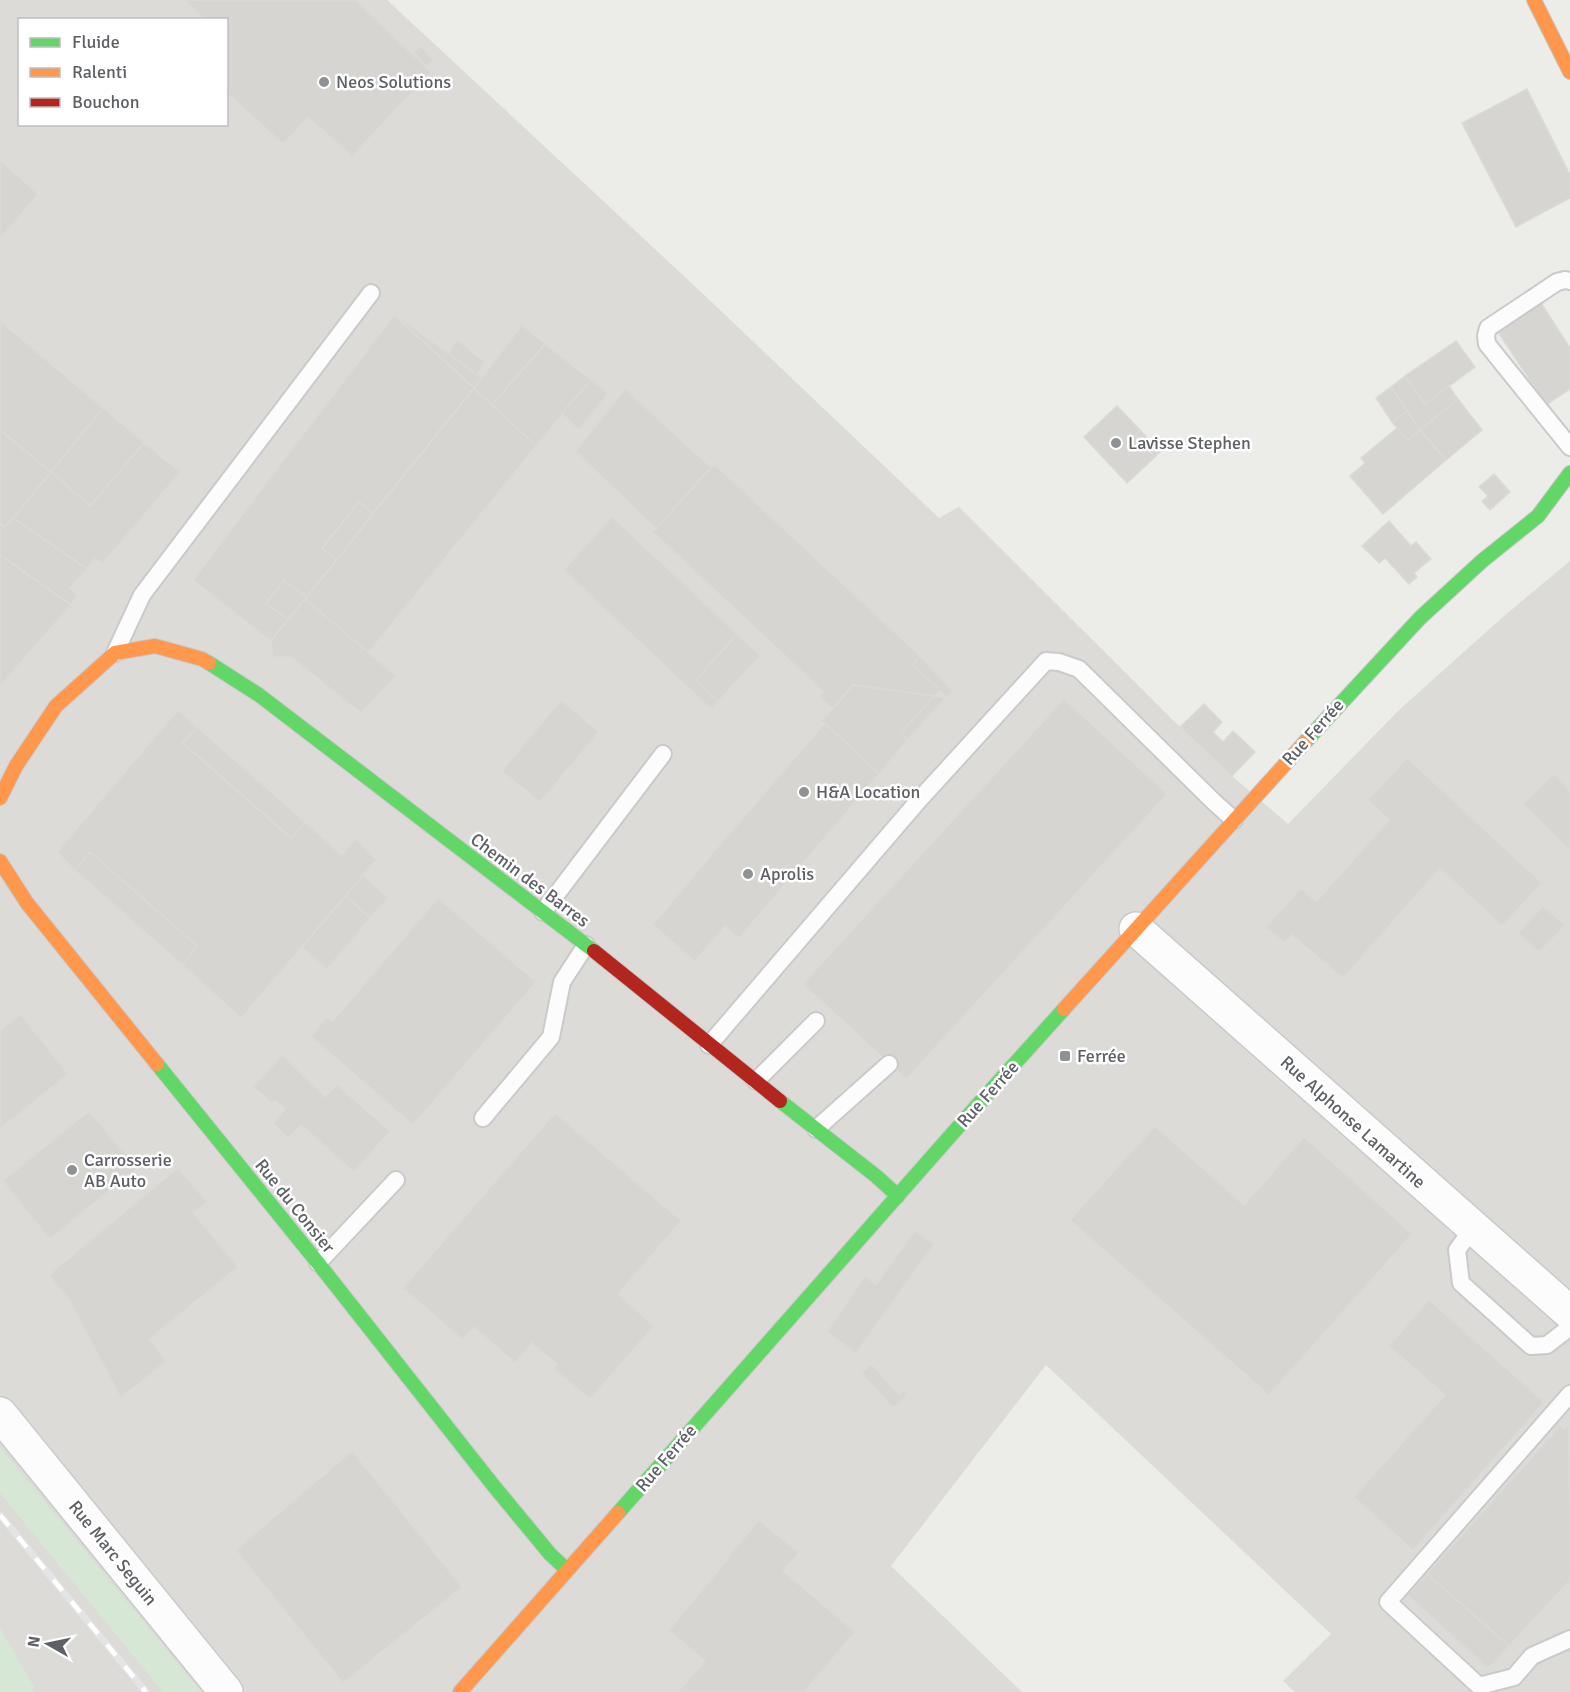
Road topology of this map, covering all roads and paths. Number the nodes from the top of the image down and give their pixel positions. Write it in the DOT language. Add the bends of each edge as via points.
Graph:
graph roads {
  1 [pos="1534,0"];
  2 [pos="1570,72"];
  3 [pos="1570,281"];
  4 [pos="370,293"];
  5 [pos="1567,439"];
  6 [pos="1570,473"];
  7 [pos="1570,503"];
  8 [pos="1538,516"];
  9 [pos="115,653"];
  10 [pos="0,754"];
  11 [pos="663,754"];
  12 [pos="16,766"];
  13 [pos="0,798"];
  14 [pos="1234,820"];
  15 [pos="0,861"];
  16 [pos="543,912"];
  17 [pos="1136,929"];
  18 [pos="586,945"];
  19 [pos="816,1021"];
  20 [pos="709,1045"];
  21 [pos="890,1064"];
  22 [pos="756,1081"];
  23 [pos="483,1118"];
  24 [pos="816,1129"];
  25 [pos="396,1180"];
  26 [pos="898,1196"];
  27 [pos="1473,1228"];
  28 [pos="318,1263"];
  29 [pos="1570,1313"];
  30 [pos="1570,1326"];
  31 [pos="1570,1394"];
  32 [pos="0,1414"];
  33 [pos="567,1570"];
  34 [pos="1570,1639"];
  35 [pos="226,1692"];
  36 [pos="460,1692"];
  1 -- 2 [label="street"];
  3 -- 5 [label="lane" via="1557,282 1488,328 1486,336 1487,344"];
  4 -- 9 [label="lane" via="142,595"];
  6 -- 8 [label="street, Rue Ferrée"];
  7 -- 8 [label="street, Rue Ferrée"];
  8 -- 14 [label="street, Rue Ferrée" via="1420,618"];
  9 -- 12 [label="street" via="56,706"];
  9 -- 16 [label="street, Chemin des Barres" via="155,646 202,659 259,695"];
  10 -- 12 [label="lane"];
  11 -- 16 [label="lane"];
  12 -- 13 [label="street"];
  14 -- 17 [label="street, Rue Ferrée"];
  14 -- 20 [label="lane" via="1079,669 1046,661 919,800"];
  15 -- 28 [label="street, Rue du Consier" via="27,903"];
  16 -- 18 [label="street, Chemin des Barres"];
  17 -- 26 [label="street, Rue Ferrée"];
  17 -- 27 [label="street, Rue Alphonse Lamartine"];
  18 -- 20 [label="street, Chemin des Barres"];
  18 -- 23 [label="lane" via="562,981 551,1036"];
  19 -- 22 [label="lane"];
  20 -- 22 [label="street, Chemin des Barres"];
  21 -- 24 [label="lane"];
  22 -- 24 [label="street, Chemin des Barres"];
  24 -- 26 [label="street, Chemin des Barres"];
  25 -- 28 [label="lane"];
  26 -- 33 [label="street, Rue Ferrée"];
  27 -- 29 [label="street, Rue Alphonse Lamartine"];
  27 -- 30 [label="lane" via="1457,1250 1461,1283 1531,1346 1547,1345"];
  28 -- 33 [label="street, Rue du Consier" via="494,1485"];
  31 -- 34 [label="lane" via="1388,1602 1479,1686 1514,1677 1532,1656"];
  32 -- 35 [label="street, Rue Marc Seguin"];
  33 -- 36 [label="street, Rue Ferrée"];
}
